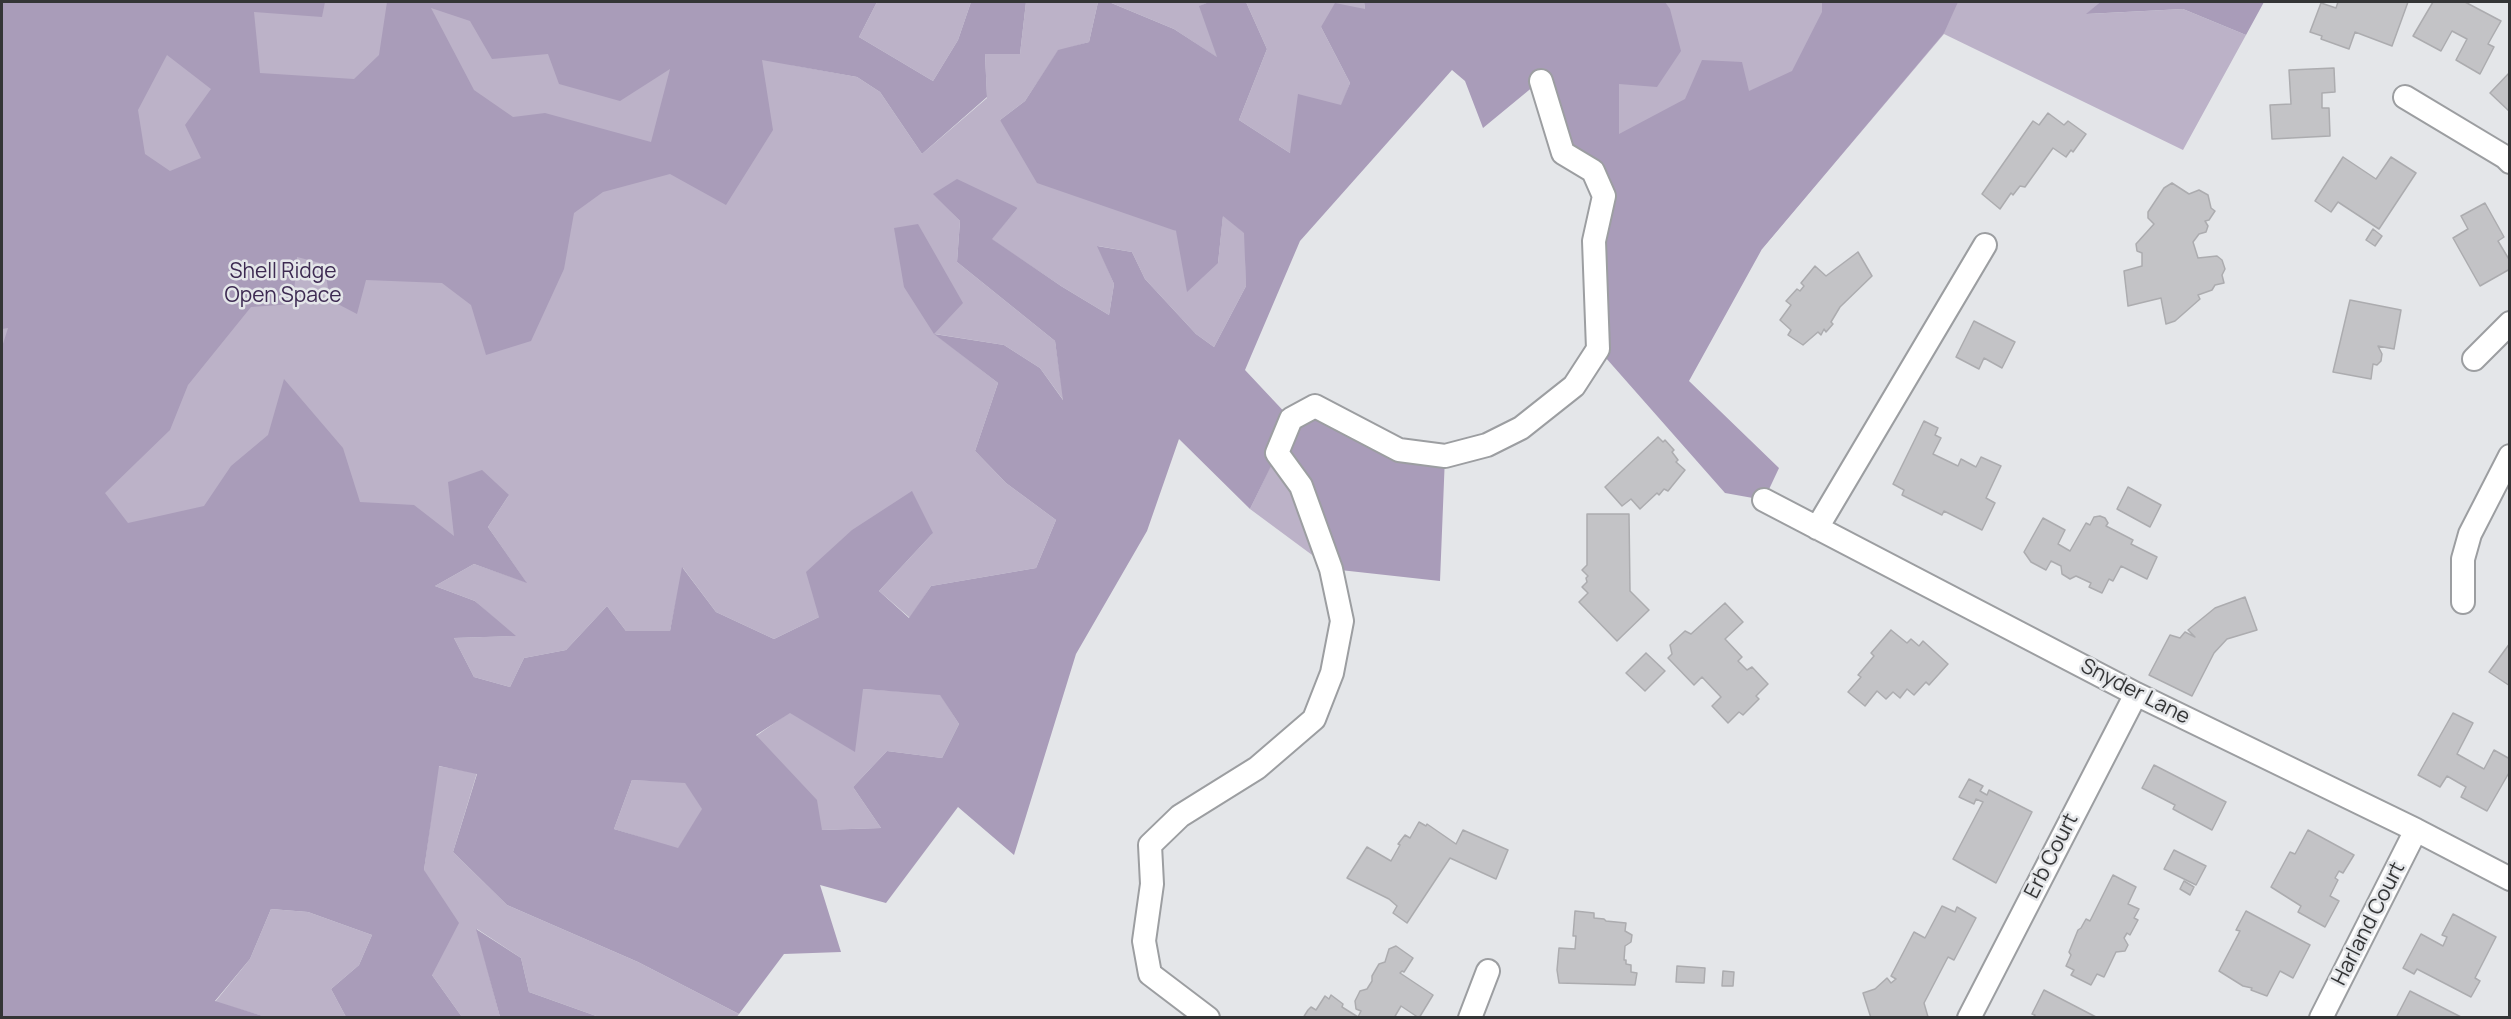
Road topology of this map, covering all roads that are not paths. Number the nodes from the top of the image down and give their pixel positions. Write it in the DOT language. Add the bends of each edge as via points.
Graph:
graph roads {
  1 [pos="1540,81"];
  2 [pos="2405,97"];
  3 [pos="2510,162"];
  4 [pos="1985,245"];
  5 [pos="2510,323"];
  6 [pos="2474,359"];
  7 [pos="2510,456"];
  8 [pos="1764,500"];
  9 [pos="1817,528"];
  10 [pos="2463,602"];
  11 [pos="2136,694"];
  12 [pos="2416,830"];
  13 [pos="2510,879"];
  14 [pos="1488,971"];
  15 [pos="1208,1017"];
  16 [pos="1470,1017"];
  17 [pos="1970,1017"];
  18 [pos="2321,1017"];
  1 -- 15 [label="street" via="1563,153 1593,171 1604,196 1593,241 1598,349 1574,386 1521,428 1487,445 1445,456 1399,450 1315,406 1291,419 1277,453 1301,486 1330,569 1342,621 1332,673 1314,719 1257,768 1180,816 1150,845 1152,884 1144,941 1150,974"];
  2 -- 3 [label="street"];
  4 -- 9 [label="street"];
  5 -- 6 [label="street"];
  7 -- 10 [label="street" via="2470,534 2463,559"];
  8 -- 9 [label="street, Snyder Lane"];
  9 -- 11 [label="street, Snyder Lane"];
  11 -- 12 [label="street, Snyder Lane"];
  11 -- 17 [label="street, Erb Court"];
  12 -- 13 [label="street, Snyder Lane"];
  12 -- 18 [label="street, Harland Court"];
  14 -- 16 [label="street"];
}
